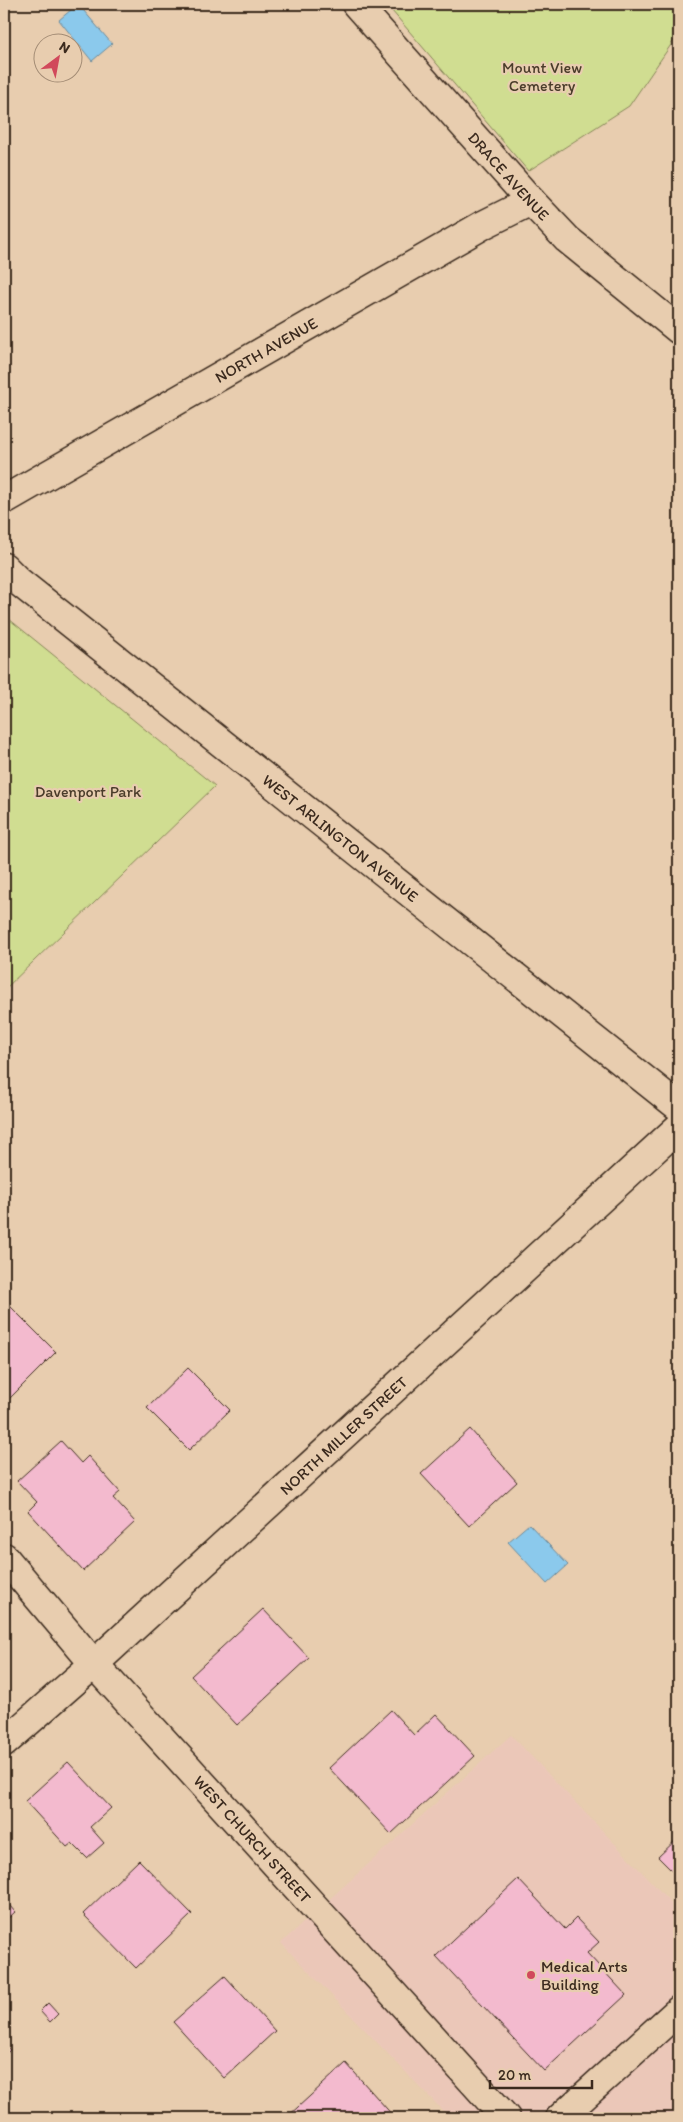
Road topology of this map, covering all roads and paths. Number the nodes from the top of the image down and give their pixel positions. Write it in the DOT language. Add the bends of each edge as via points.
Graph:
graph roads {
  1 [pos="356,4"];
  2 [pos="531,201"];
  3 [pos="679,330"];
  4 [pos="4,500"];
  5 [pos="4,567"];
  6 [pos="679,1107"];
  7 [pos="679,1127"];
  8 [pos="4,1557"];
  9 [pos="94,1664"];
  10 [pos="4,1743"];
  11 [pos="679,2010"];
  12 [pos="506,2118"];
  13 [pos="560,2118"];
  1 -- 2 [label="street, DRACE AVENUE"];
  2 -- 3 [label="street, DRACE AVENUE" via="567,239"];
  2 -- 4 [label="street, NORTH AVENUE" via="482,225"];
  5 -- 6 [label="street, WEST ARLINGTON AVENUE" via="18,582"];
  7 -- 9 [label="street, NORTH MILLER STREET"];
  8 -- 9 [label="street, WEST CHURCH STREET"];
  9 -- 10 [label="street, NORTH MILLER STREET"];
  9 -- 12 [label="street, WEST CHURCH STREET"];
  11 -- 13 [label="street"];
}
